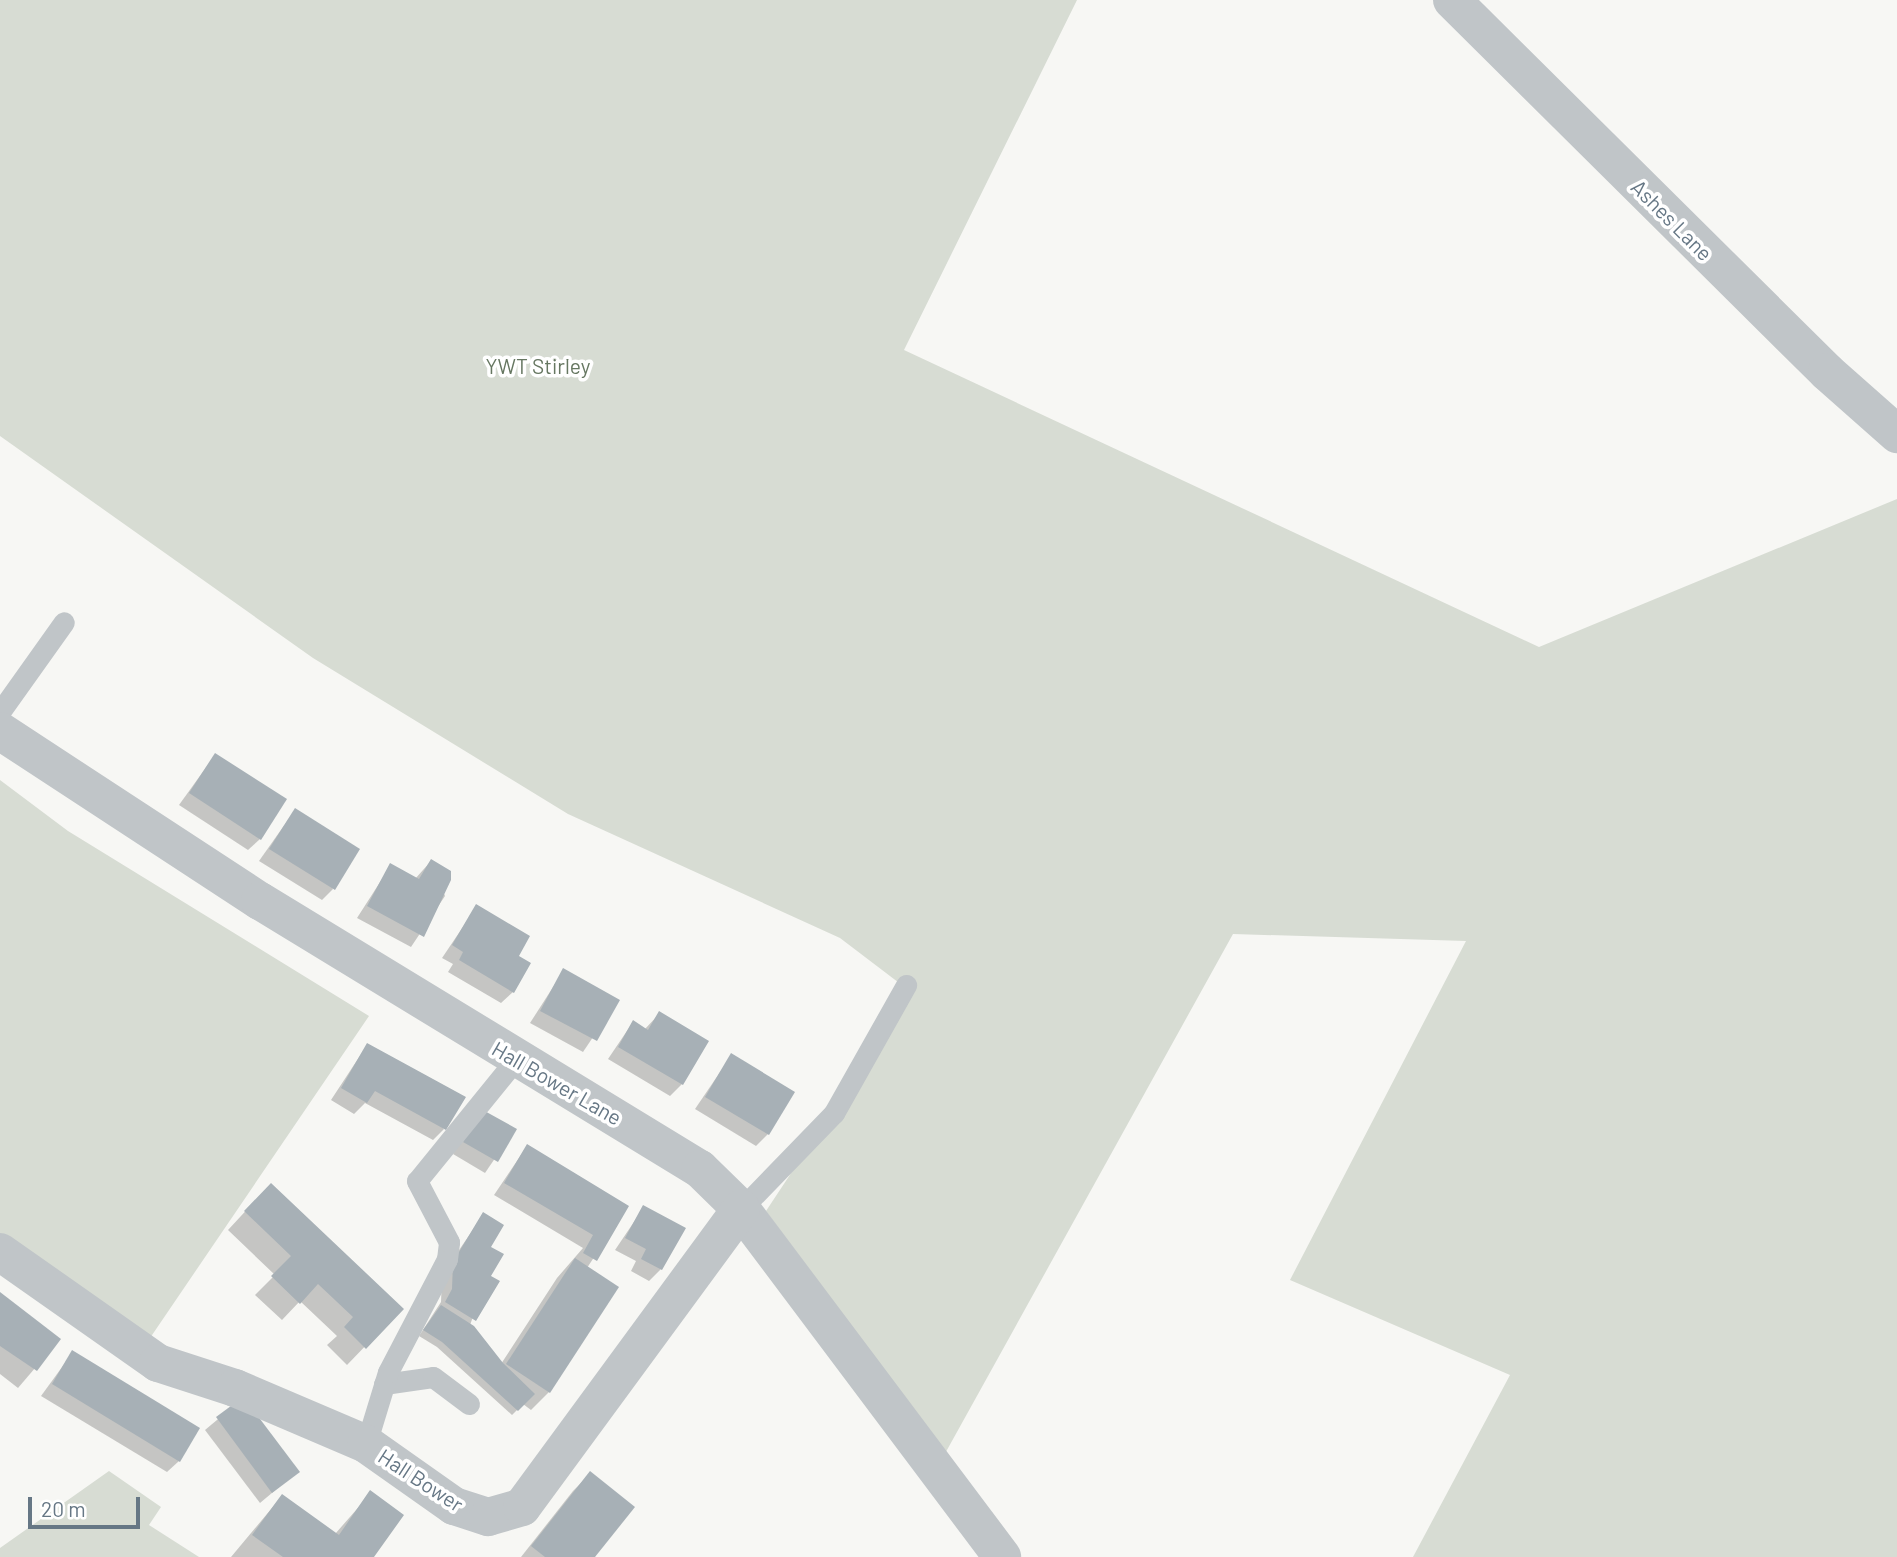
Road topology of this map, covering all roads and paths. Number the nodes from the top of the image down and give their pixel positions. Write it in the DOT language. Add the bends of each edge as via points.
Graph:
graph roads {
  1 [pos="1452,0"];
  2 [pos="1897,434"];
  3 [pos="64,622"];
  4 [pos="0,712"];
  5 [pos="0,731"];
  6 [pos="906,985"];
  7 [pos="516,1059"];
  8 [pos="741,1209"];
  9 [pos="0,1252"];
  10 [pos="384,1384"];
  11 [pos="469,1404"];
  12 [pos="366,1444"];
  13 [pos="1002,1557"];
  1 -- 2 [label="street, Ashes Lane" via="1817,362"];
  3 -- 4 [label="lane"];
  5 -- 7 [label="street, Hall Bower Lane" via="260,901"];
  6 -- 8 [label="lane" via="835,1113"];
  7 -- 8 [label="street, Hall Bower Lane" via="701,1169"];
  7 -- 10 [label="lane" via="417,1181 449,1242 447,1259"];
  8 -- 12 [label="street, Hall Bower" via="522,1507 488,1517 454,1507"];
  8 -- 13 [label="street, Hall Bower Lane"];
  9 -- 12 [label="street, Hall Bower" via="158,1363 234,1388"];
  10 -- 11 [label="lane" via="433,1377"];
  10 -- 12 [label="lane"];
}
